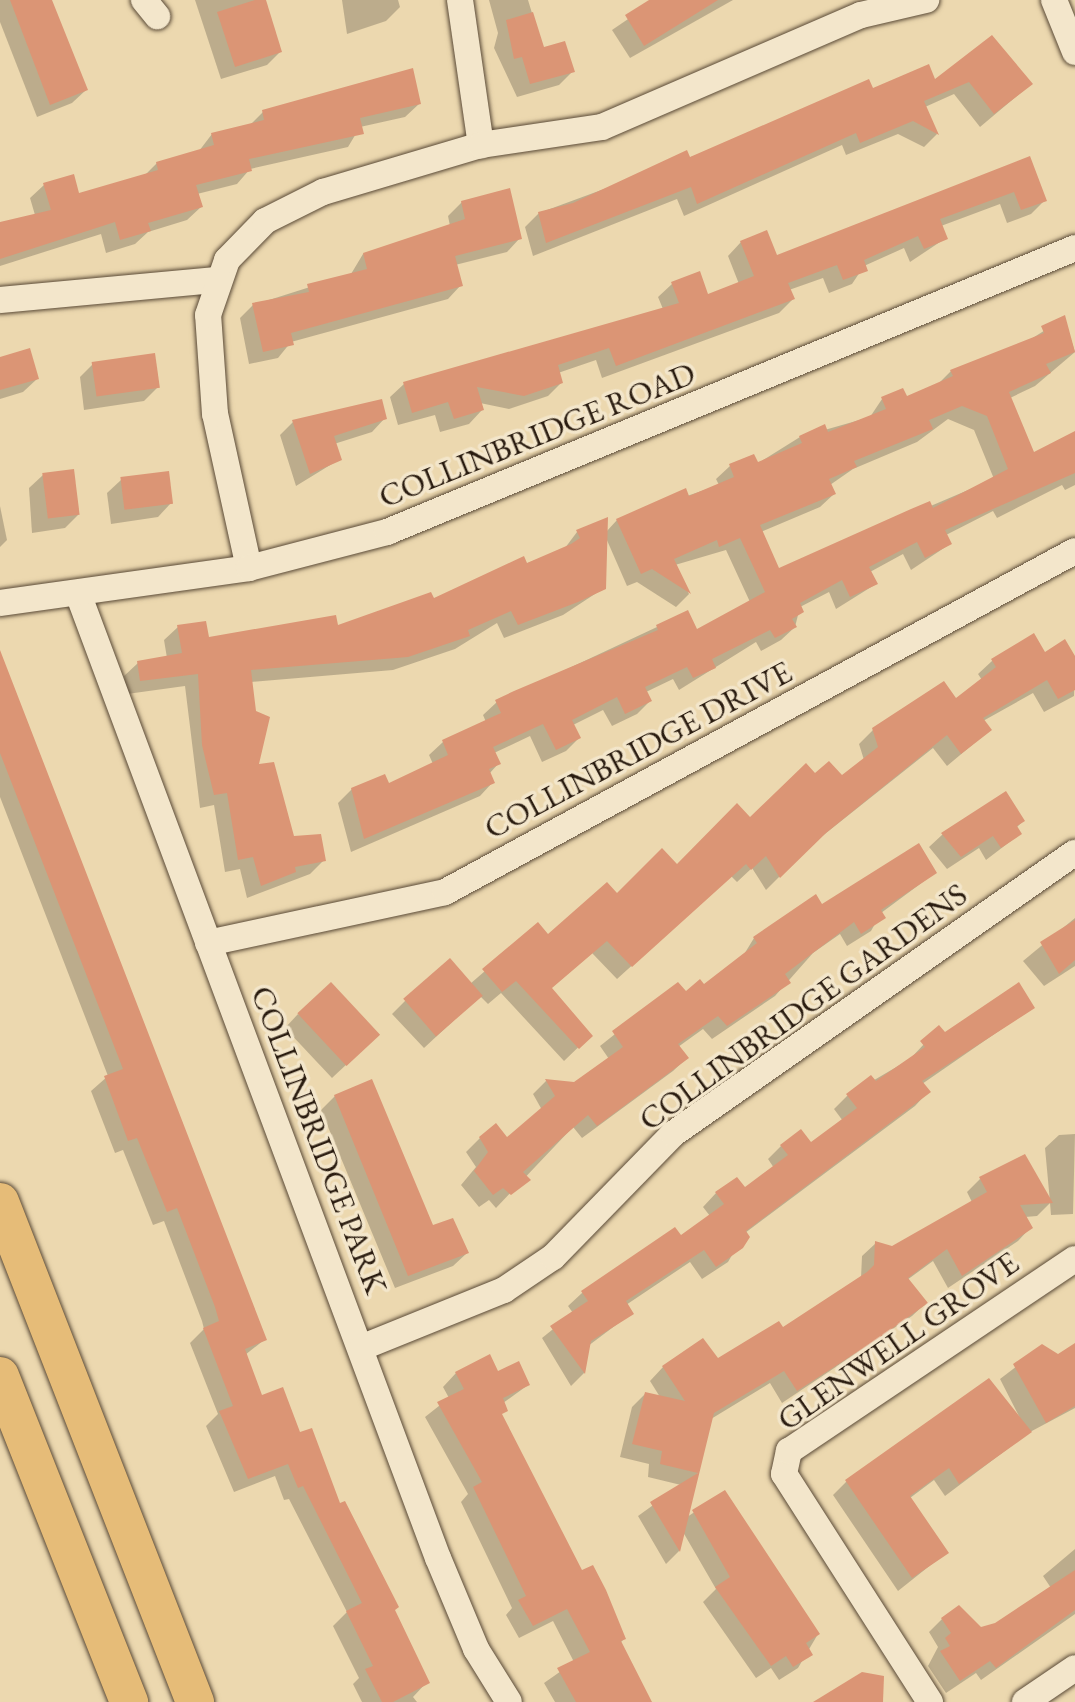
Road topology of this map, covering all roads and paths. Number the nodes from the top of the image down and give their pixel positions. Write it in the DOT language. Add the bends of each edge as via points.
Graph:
graph roads {
  1 [pos="460,0"];
  2 [pos="926,0"];
  3 [pos="1054,0"];
  4 [pos="1075,52"];
  5 [pos="481,145"];
  6 [pos="1075,248"];
  7 [pos="218,280"];
  8 [pos="0,299"];
  9 [pos="1075,551"];
  10 [pos="249,568"];
  11 [pos="79,596"];
  12 [pos="0,603"];
  13 [pos="1075,853"];
  14 [pos="208,943"];
  15 [pos="0,1202"];
  16 [pos="1075,1259"];
  17 [pos="363,1347"];
  18 [pos="0,1377"];
  19 [pos="1075,1668"];
  20 [pos="129,1702"];
  21 [pos="195,1702"];
  22 [pos="509,1702"];
  23 [pos="930,1702"];
  24 [pos="1025,1702"];
  1 -- 5 [label="street"];
  2 -- 5 [label="street" via="861,15 602,127"];
  3 -- 4 [label="street"];
  5 -- 7 [label="street" via="323,192 265,221 227,260"];
  6 -- 10 [label="street, COLLINBRIDGE ROAD" via="387,532"];
  7 -- 8 [label="street"];
  7 -- 10 [label="street" via="208,315 215,414"];
  9 -- 14 [label="street, COLLINBRIDGE DRIVE" via="445,892 353,917"];
  10 -- 11 [label="street, COLLINBRIDGE ROAD"];
  11 -- 12 [label="street, COLLINBRIDGE ROAD"];
  11 -- 14 [label="street, COLLINBRIDGE PARK"];
  13 -- 17 [label="street, COLLINBRIDGE GARDENS" via="673,1134 553,1257 505,1290"];
  14 -- 17 [label="street, COLLINBRIDGE PARK"];
  15 -- 21 [label="highway"];
  16 -- 23 [label="street, GLENWELL GROVE" via="789,1451 784,1474"];
  17 -- 22 [label="street, COLLINBRIDGE PARK" via="438,1558 476,1649"];
  18 -- 20 [label="highway"];
  19 -- 24 [label="street"];
}
